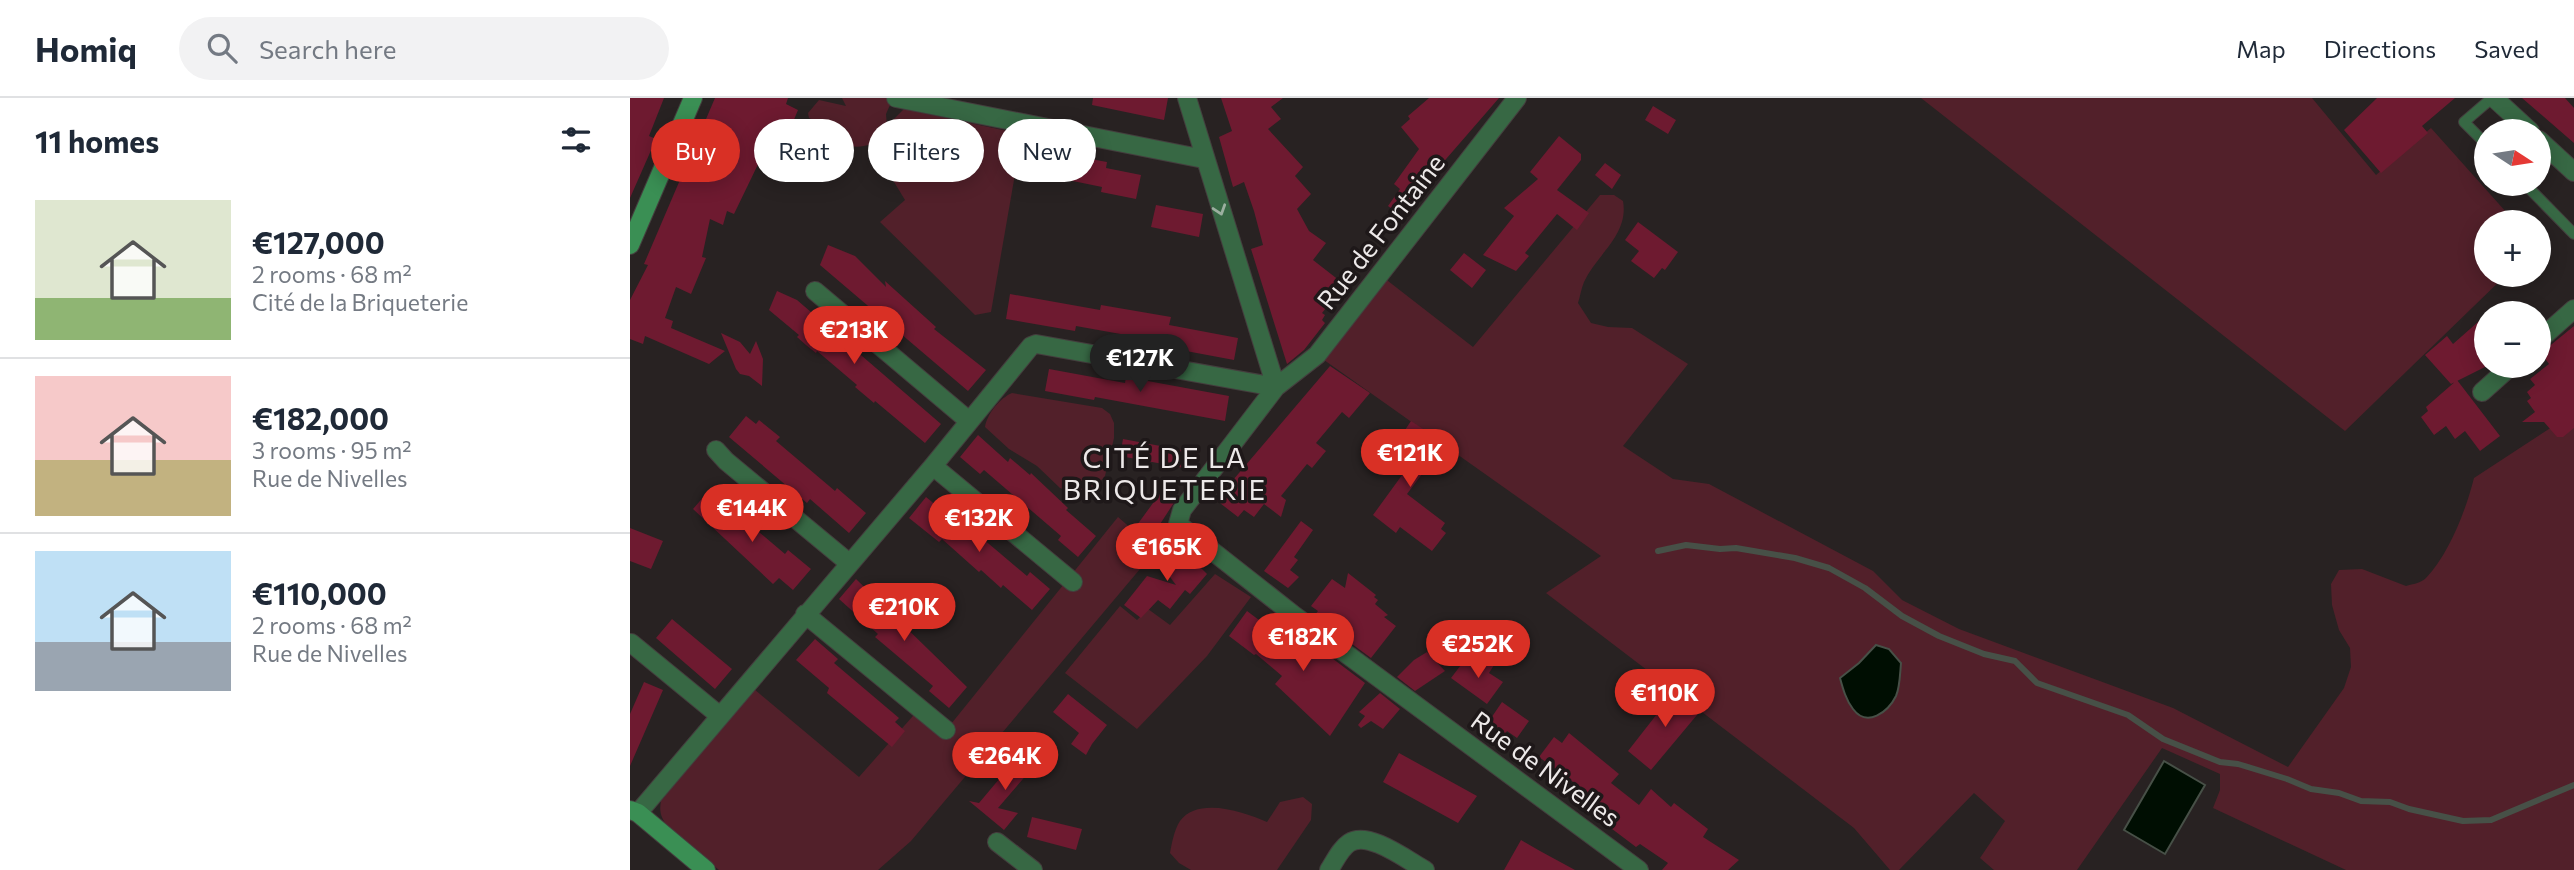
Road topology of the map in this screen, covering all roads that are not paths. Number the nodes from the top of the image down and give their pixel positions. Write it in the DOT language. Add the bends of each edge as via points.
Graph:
graph roads {
  1 [pos="693,98"];
  2 [pos="895,98"];
  3 [pos="1187,98"];
  4 [pos="1517,98"];
  5 [pos="2493,98"];
  6 [pos="2517,119"];
  7 [pos="2474,132"];
  8 [pos="2552,152"];
  9 [pos="1204,159"];
  10 [pos="2574,172"];
  11 [pos="2537,196"];
  12 [pos="2574,234"];
  13 [pos="630,245"];
  14 [pos="815,291"];
  15 [pos="2574,309"];
  16 [pos="2551,330"];
  17 [pos="2498,378"];
  18 [pos="1276,387"];
  19 [pos="2482,392"];
  20 [pos="969,421"];
  21 [pos="716,450"];
  22 [pos="933,466"];
  23 [pos="849,563"];
  24 [pos="1074,582"];
  25 [pos="805,614"];
  26 [pos="630,644"];
  27 [pos="720,716"];
  28 [pos="946,730"];
  29 [pos="634,812"];
  30 [pos="998,842"];
  31 [pos="706,870"];
  32 [pos="1033,870"];
  33 [pos="1329,870"];
  34 [pos="1425,870"];
  35 [pos="1639,870"];
  1 -- 13 [label="main road"];
  2 -- 9 [label="street"];
  3 -- 9 [label="street"];
  4 -- 18 [label="street, Rue de Fontaine" via="1317,355"];
  5 -- 6 [label="street"];
  5 -- 7 [label="lane" via="2463,121"];
  8 -- 10 [label="street"];
  9 -- 18 [label="street, one-way"];
  11 -- 12 [label="lane"];
  14 -- 20 [label="street"];
  15 -- 16 [label="street"];
  17 -- 19 [label="street"];
  18 -- 20 [label="street" via="1036,344"];
  18 -- 35 [label="street, Rue de Nivelles" via="1182,510 1178,524"];
  20 -- 22 [label="street"];
  21 -- 23 [label="street"];
  22 -- 23 [label="street"];
  22 -- 24 [label="street"];
  23 -- 25 [label="street"];
  25 -- 27 [label="street"];
  25 -- 28 [label="street"];
  26 -- 27 [label="street"];
  27 -- 29 [label="street"];
  29 -- 31 [label="main road"];
  30 -- 32 [label="street"];
  33 -- 34 [label="street" via="1345,846 1363,838"];
}
